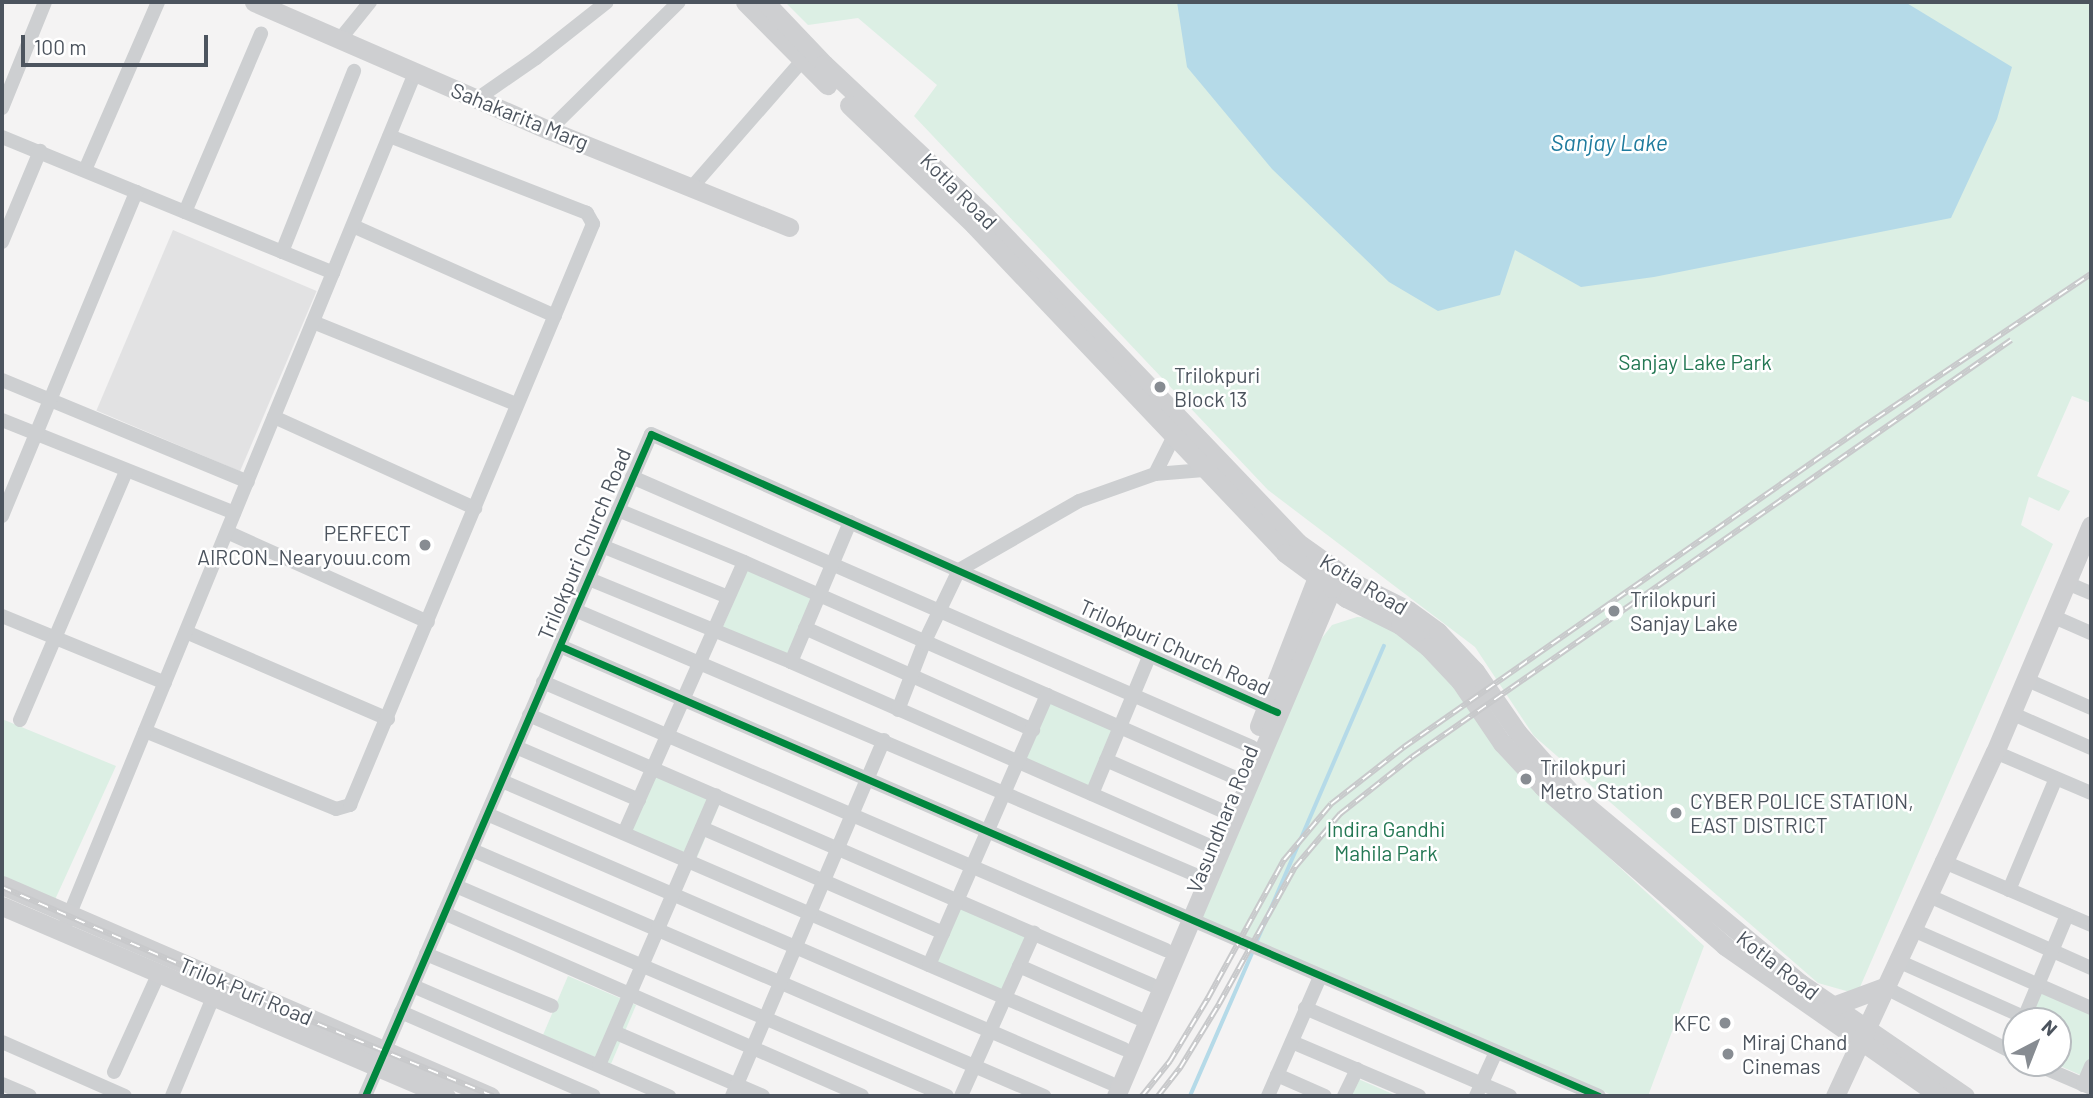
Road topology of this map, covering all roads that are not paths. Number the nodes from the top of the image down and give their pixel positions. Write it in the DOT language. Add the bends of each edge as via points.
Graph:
graph roads {
  1 [pos="45,2"];
  2 [pos="158,2"];
  3 [pos="254,2"];
  4 [pos="370,2"];
  5 [pos="607,2"];
  6 [pos="679,2"];
  7 [pos="745,2"];
  8 [pos="765,2"];
  9 [pos="261,34"];
  10 [pos="341,38"];
  11 [pos="803,61"];
  12 [pos="354,71"];
  13 [pos="415,73"];
  14 [pos="477,99"];
  15 [pos="2,108"];
  16 [pos="549,130"];
  17 [pos="390,136"];
  18 [pos="2,137"];
  19 [pos="40,151"];
  20 [pos="85,170"];
  21 [pos="692,187"];
  22 [pos="136,192"];
  23 [pos="185,212"];
  24 [pos="353,226"];
  25 [pos="789,227"];
  26 [pos="2,242"];
  27 [pos="282,252"];
  28 [pos="333,273"];
  29 [pos="555,316"];
  30 [pos="313,322"];
  31 [pos="2,380"];
  32 [pos="51,399"];
  33 [pos="516,404"];
  34 [pos="274,417"];
  35 [pos="2,420"];
  36 [pos="35,435"];
  37 [pos="1174,436"];
  38 [pos="1204,470"];
  39 [pos="126,472"];
  40 [pos="1155,474"];
  41 [pos="632,477"];
  42 [pos="248,482"];
  43 [pos="475,508"];
  44 [pos="618,510"];
  45 [pos="234,513"];
  46 [pos="2,516"];
  47 [pos="850,522"];
  48 [pos="227,532"];
  49 [pos="2089,535"];
  50 [pos="602,546"];
  51 [pos="744,562"];
  52 [pos="832,564"];
  53 [pos="959,570"];
  54 [pos="1327,577"];
  55 [pos="589,579"];
  56 [pos="2067,583"];
  57 [pos="2091,593"];
  58 [pos="819,596"];
  59 [pos="728,597"];
  60 [pos="575,610"];
  61 [pos="940,611"];
  62 [pos="2,616"];
  63 [pos="2052,617"];
  64 [pos="428,622"];
  65 [pos="805,628"];
  66 [pos="714,630"];
  67 [pos="186,632"];
  68 [pos="2091,633"];
  69 [pos="53,639"];
  70 [pos="924,643"];
  71 [pos="560,646"];
  72 [pos="1150,655"];
  73 [pos="700,662"];
  74 [pos="791,662"];
  75 [pos="913,675"];
  76 [pos="2025,679"];
  77 [pos="542,682"];
  78 [pos="165,683"];
  79 [pos="1047,695"];
  80 [pos="1133,695"];
  81 [pos="684,699"];
  82 [pos="2091,708"];
  83 [pos="898,710"];
  84 [pos="1272,710"];
  85 [pos="2011,713"];
  86 [pos="529,715"];
  87 [pos="388,719"];
  88 [pos="20,720"];
  89 [pos="1120,727"];
  90 [pos="1033,730"];
  91 [pos="145,731"];
  92 [pos="667,735"];
  93 [pos="884,740"];
  94 [pos="516,747"];
  95 [pos="1252,747"];
  96 [pos="2091,748"];
  97 [pos="1994,751"];
  98 [pos="1106,760"];
  99 [pos="1019,762"];
  100 [pos="652,769"];
  101 [pos="2056,778"];
  102 [pos="867,779"];
  103 [pos="1238,779"];
  104 [pos="502,782"];
  105 [pos="1006,792"];
  106 [pos="2091,793"];
  107 [pos="1091,794"];
  108 [pos="716,795"];
  109 [pos="639,800"];
  110 [pos="1223,811"];
  111 [pos="487,814"];
  112 [pos="852,816"];
  113 [pos="702,828"];
  114 [pos="989,831"];
  115 [pos="624,833"];
  116 [pos="1210,846"];
  117 [pos="838,849"];
  118 [pos="472,850"];
  119 [pos="688,861"];
  120 [pos="1942,861"];
  121 [pos="971,867"];
  122 [pos="1198,876"];
  123 [pos="824,881"];
  124 [pos="2,885"];
  125 [pos="456,886"];
  126 [pos="2009,890"];
  127 [pos="673,893"];
  128 [pos="1927,895"];
  129 [pos="958,900"];
  130 [pos="2,906"];
  131 [pos="444,913"];
  132 [pos="810,914"];
  133 [pos="2067,915"];
  134 [pos="1188,917"];
  135 [pos="66,923"];
  136 [pos="2091,925"];
  137 [pos="658,928"];
  138 [pos="1911,929"];
  139 [pos="943,933"];
  140 [pos="1034,933"];
  141 [pos="796,947"];
  142 [pos="1166,950"];
  143 [pos="2052,951"];
  144 [pos="426,954"];
  145 [pos="1898,961"];
  146 [pos="642,965"];
  147 [pos="929,965"];
  148 [pos="1019,966"];
  149 [pos="2091,968"];
  150 [pos="159,973"];
  151 [pos="1320,977"];
  152 [pos="781,981"];
  153 [pos="1152,985"];
  154 [pos="2038,985"];
  155 [pos="412,986"];
  156 [pos="1884,987"];
  157 [pos="217,988"];
  158 [pos="630,995"];
  159 [pos="1005,998"];
  160 [pos="552,1006"];
  161 [pos="1833,1006"];
  162 [pos="2002,1007"];
  163 [pos="2032,1007"];
  164 [pos="1305,1008"];
  165 [pos="2091,1008"];
  166 [pos="401,1013"];
  167 [pos="1139,1018"];
  168 [pos="765,1019"];
  169 [pos="990,1031"];
  170 [pos="614,1032"];
  171 [pos="1862,1035"];
  172 [pos="2,1042"];
  173 [pos="1292,1042"];
  174 [pos="2002,1047"];
  175 [pos="752,1049"];
  176 [pos="1124,1049"];
  177 [pos="1496,1052"];
  178 [pos="382,1058"];
  179 [pos="599,1065"];
  180 [pos="975,1066"];
  181 [pos="2091,1066"];
  182 [pos="1357,1069"];
  183 [pos="114,1072"];
  184 [pos="1277,1076"];
  185 [pos="2066,1077"];
  186 [pos="2,1084"];
  187 [pos="2087,1087"];
  188 [pos="734,1090"];
  189 [pos="1479,1090"];
  190 [pos="1110,1092"];
  191 [pos="1400,1092"];
  192 [pos="442,1095"];
  193 [pos="30,1096"];
  194 [pos="125,1096"];
  195 [pos="172,1096"];
  196 [pos="365,1096"];
  197 [pos="490,1096"];
  198 [pos="594,1096"];
  199 [pos="669,1096"];
  200 [pos="763,1096"];
  201 [pos="862,1096"];
  202 [pos="947,1096"];
  203 [pos="961,1096"];
  204 [pos="1044,1096"];
  205 [pos="1268,1096"];
  206 [pos="1325,1096"];
  207 [pos="1344,1096"];
  208 [pos="1419,1096"];
  209 [pos="1510,1096"];
  210 [pos="1599,1096"];
  211 [pos="1835,1096"];
  212 [pos="1940,1096"];
  213 [pos="1965,1096"];
  1 -- 15 [label="street"];
  2 -- 20 [label="street"];
  3 -- 10 [label="main road, Sahakarita Marg"];
  4 -- 10 [label="street"];
  5 -- 14 [label="street"];
  6 -- 16 [label="street"];
  7 -- 11 [label="main road, Kotla Road"];
  8 -- 54 [label="main road, Kotla Road" via="824,64 985,215"];
  9 -- 23 [label="street"];
  10 -- 13 [label="main road, Sahakarita Marg"];
  11 -- 21 [label="street"];
  11 -- 37 [label="main road, Kotla Road" via="974,225"];
  12 -- 27 [label="street"];
  13 -- 14 [label="main road, Sahakarita Marg"];
  13 -- 17 [label="street"];
  14 -- 16 [label="main road, Sahakarita Marg"];
  16 -- 21 [label="main road, Sahakarita Marg"];
  17 -- 24 [label="street"];
  17 -- 29 [label="street" via="591,216 593,224"];
  18 -- 19 [label="street"];
  19 -- 20 [label="street"];
  19 -- 26 [label="street"];
  20 -- 22 [label="street"];
  21 -- 25 [label="main road, Sahakarita Marg"];
  22 -- 23 [label="street"];
  22 -- 32 [label="street"];
  23 -- 27 [label="street"];
  24 -- 28 [label="street"];
  24 -- 29 [label="street"];
  27 -- 28 [label="street"];
  28 -- 30 [label="street"];
  29 -- 33 [label="street"];
  30 -- 33 [label="street"];
  30 -- 34 [label="street"];
  31 -- 32 [label="street"];
  32 -- 36 [label="street"];
  32 -- 42 [label="street"];
  33 -- 43 [label="street"];
  34 -- 42 [label="street"];
  34 -- 43 [label="street"];
  35 -- 36 [label="street"];
  36 -- 39 [label="street"];
  36 -- 46 [label="street"];
  37 -- 38 [label="main road, Kotla Road"];
  37 -- 40 [label="street"];
  38 -- 40 [label="street"];
  38 -- 54 [label="main road, Kotla Road" via="1285,553"];
  39 -- 45 [label="street"];
  39 -- 69 [label="street"];
  40 -- 53 [label="street" via="1070,506"];
  41 -- 44 [label="street, Trilokpuri Church Road"];
  41 -- 47 [label="street, Trilokpuri Church Road" via="651,434"];
  41 -- 52 [label="street"];
  42 -- 45 [label="street"];
  43 -- 64 [label="street"];
  44 -- 50 [label="street, Trilokpuri Church Road"];
  44 -- 51 [label="street"];
  45 -- 48 [label="street"];
  47 -- 52 [label="street"];
  47 -- 53 [label="street, Trilokpuri Church Road"];
  48 -- 64 [label="street"];
  48 -- 67 [label="street"];
  49 -- 56 [label="main road"];
  50 -- 55 [label="street, Trilokpuri Church Road"];
  50 -- 59 [label="street"];
  51 -- 58 [label="street"];
  51 -- 59 [label="street"];
  52 -- 58 [label="street"];
  52 -- 61 [label="street"];
  53 -- 61 [label="street"];
  53 -- 72 [label="street, Trilokpuri Church Road"];
  54 -- 84 [label="main road, Vasundhara Road"];
  54 -- 161 [label="main road, Kotla Road" via="1356,584 1408,610 1438,632 1475,671 1518,733 1571,793 1753,946"];
  54 -- 171 [label="main road, Kotla Road" via="1428,647 1460,681 1502,743 1543,787 1725,946"];
  55 -- 60 [label="street, Trilokpuri Church Road"];
  55 -- 66 [label="street"];
  56 -- 57 [label="street"];
  56 -- 63 [label="main road"];
  58 -- 65 [label="street"];
  58 -- 70 [label="street"];
  59 -- 66 [label="street"];
  60 -- 71 [label="street, Trilokpuri Church Road"];
  60 -- 73 [label="street"];
  61 -- 70 [label="street"];
  61 -- 80 [label="street"];
  62 -- 69 [label="street"];
  63 -- 68 [label="street"];
  63 -- 76 [label="main road"];
  64 -- 87 [label="street"];
  65 -- 74 [label="street"];
  65 -- 75 [label="street"];
  66 -- 73 [label="street"];
  66 -- 74 [label="street"];
  67 -- 78 [label="street"];
  67 -- 87 [label="street"];
  69 -- 78 [label="street"];
  69 -- 88 [label="street"];
  70 -- 75 [label="street"];
  70 -- 79 [label="street"];
  71 -- 77 [label="street, Trilokpuri Church Road"];
  71 -- 81 [label="street"];
  72 -- 80 [label="street"];
  72 -- 84 [label="street, Trilokpuri Church Road"];
  73 -- 81 [label="street"];
  73 -- 93 [label="street"];
  74 -- 83 [label="street"];
  75 -- 83 [label="street"];
  75 -- 90 [label="street"];
  76 -- 82 [label="street"];
  76 -- 85 [label="main road"];
  77 -- 86 [label="street, Trilokpuri Church Road"];
  77 -- 92 [label="street"];
  78 -- 91 [label="street"];
  79 -- 89 [label="street"];
  79 -- 90 [label="street"];
  80 -- 89 [label="street"];
  80 -- 95 [label="street"];
  81 -- 92 [label="street"];
  81 -- 102 [label="street"];
  83 -- 99 [label="street"];
  84 -- 95 [label="main road, Vasundhara Road"];
  84 -- 134 [label="main road, Vasundhara Road"];
  85 -- 96 [label="street"];
  85 -- 97 [label="main road"];
  86 -- 94 [label="street, Trilokpuri Church Road"];
  86 -- 100 [label="street"];
  87 -- 91 [label="street" via="350,805 341,810"];
  89 -- 98 [label="street"];
  89 -- 103 [label="street"];
  90 -- 99 [label="street"];
  91 -- 135 [label="street"];
  92 -- 100 [label="street"];
  92 -- 112 [label="street"];
  93 -- 102 [label="street"];
  93 -- 105 [label="street"];
  94 -- 104 [label="street, Trilokpuri Church Road"];
  94 -- 109 [label="street"];
  95 -- 103 [label="main road, Vasundhara Road"];
  97 -- 101 [label="street"];
  97 -- 120 [label="main road"];
  98 -- 107 [label="street"];
  98 -- 110 [label="street"];
  99 -- 105 [label="street"];
  99 -- 107 [label="street"];
  100 -- 108 [label="street"];
  100 -- 109 [label="street"];
  101 -- 106 [label="street"];
  101 -- 126 [label="street"];
  102 -- 112 [label="street"];
  102 -- 114 [label="street"];
  103 -- 110 [label="main road, Vasundhara Road"];
  104 -- 111 [label="street, Trilokpuri Church Road"];
  104 -- 115 [label="street"];
  105 -- 114 [label="street"];
  105 -- 122 [label="street"];
  107 -- 116 [label="street"];
  108 -- 113 [label="street"];
  108 -- 117 [label="street"];
  109 -- 115 [label="street"];
  110 -- 116 [label="main road, Vasundhara Road"];
  111 -- 118 [label="street, Trilokpuri Church Road"];
  111 -- 127 [label="street"];
  112 -- 117 [label="street"];
  112 -- 121 [label="street"];
  113 -- 119 [label="street"];
  113 -- 123 [label="street"];
  114 -- 121 [label="street"];
  114 -- 134 [label="street"];
  115 -- 119 [label="street"];
  116 -- 122 [label="main road, Vasundhara Road"];
  117 -- 123 [label="street"];
  117 -- 129 [label="street"];
  118 -- 125 [label="street, Trilokpuri Church Road"];
  118 -- 137 [label="street"];
  119 -- 127 [label="street"];
  119 -- 132 [label="street"];
  120 -- 126 [label="street"];
  120 -- 128 [label="main road"];
  121 -- 129 [label="street"];
  121 -- 142 [label="street"];
  122 -- 134 [label="main road, Vasundhara Road"];
  123 -- 132 [label="street"];
  123 -- 139 [label="street"];
  124 -- 135 [label="main road, Trilok Puri Road"];
  125 -- 131 [label="street, Trilokpuri Church Road"];
  125 -- 146 [label="street"];
  126 -- 133 [label="street"];
  127 -- 137 [label="street"];
  127 -- 141 [label="street"];
  128 -- 138 [label="main road"];
  128 -- 143 [label="street"];
  129 -- 139 [label="street"];
  129 -- 140 [label="street"];
  130 -- 135 [label="main road"];
  131 -- 144 [label="street, Trilokpuri Church Road"];
  131 -- 158 [label="street"];
  132 -- 141 [label="street"];
  132 -- 147 [label="street"];
  133 -- 136 [label="street"];
  133 -- 143 [label="street"];
  134 -- 142 [label="main road, Vasundhara Road"];
  134 -- 151 [label="street"];
  134 -- 190 [label="main road, Vasundhara Road"];
  135 -- 150 [label="main road"];
  135 -- 157 [label="main road, Trilok Puri Road"];
  137 -- 146 [label="street"];
  137 -- 152 [label="street"];
  138 -- 145 [label="main road"];
  138 -- 154 [label="street"];
  139 -- 147 [label="street"];
  140 -- 148 [label="street"];
  140 -- 153 [label="street"];
  141 -- 152 [label="street"];
  141 -- 169 [label="street"];
  142 -- 153 [label="main road, Vasundhara Road"];
  143 -- 149 [label="street"];
  143 -- 154 [label="street"];
  144 -- 155 [label="street, Trilokpuri Church Road"];
  144 -- 160 [label="street"];
  145 -- 156 [label="main road"];
  145 -- 162 [label="street"];
  146 -- 158 [label="street"];
  146 -- 168 [label="street"];
  147 -- 159 [label="street"];
  148 -- 159 [label="street"];
  148 -- 167 [label="street"];
  150 -- 157 [label="main road"];
  150 -- 183 [label="street"];
  151 -- 164 [label="street"];
  151 -- 177 [label="street"];
  152 -- 168 [label="street"];
  152 -- 180 [label="street"];
  153 -- 167 [label="main road, Vasundhara Road"];
  154 -- 163 [label="street"];
  154 -- 165 [label="street"];
  155 -- 166 [label="street, Trilokpuri Church Road"];
  155 -- 179 [label="street"];
  156 -- 161 [label="main road"];
  156 -- 171 [label="main road"];
  156 -- 174 [label="street"];
  157 -- 178 [label="main road"];
  157 -- 195 [label="street"];
  158 -- 170 [label="street"];
  158 -- 175 [label="street"];
  159 -- 169 [label="street"];
  159 -- 176 [label="street"];
  161 -- 171 [label="main road, Kotla Road"];
  164 -- 173 [label="street"];
  164 -- 189 [label="street"];
  166 -- 178 [label="street, Trilokpuri Church Road"];
  166 -- 198 [label="street"];
  167 -- 176 [label="main road, Vasundhara Road"];
  168 -- 175 [label="street"];
  168 -- 202 [label="street"];
  169 -- 180 [label="street"];
  169 -- 190 [label="street"];
  170 -- 179 [label="street"];
  170 -- 188 [label="street"];
  171 -- 211 [label="main road"];
  171 -- 212 [label="main road, Kotla Road"];
  171 -- 213 [label="main road, Kotla Road"];
  172 -- 194 [label="street"];
  173 -- 182 [label="street"];
  173 -- 184 [label="street"];
  175 -- 188 [label="street"];
  175 -- 201 [label="street"];
  176 -- 190 [label="main road, Vasundhara Road"];
  177 -- 189 [label="street"];
  177 -- 210 [label="street"];
  178 -- 192 [label="main road"];
  178 -- 196 [label="street, Trilokpuri Church Road"];
  178 -- 197 [label="main road"];
  179 -- 199 [label="street"];
  180 -- 203 [label="street"];
  180 -- 204 [label="street"];
  181 -- 187 [label="street"];
  182 -- 191 [label="street"];
  182 -- 207 [label="street"];
  184 -- 205 [label="street"];
  184 -- 206 [label="street"];
  185 -- 187 [label="street"];
  186 -- 193 [label="street"];
  188 -- 200 [label="street"];
  189 -- 209 [label="street"];
  191 -- 208 [label="street"];
}
